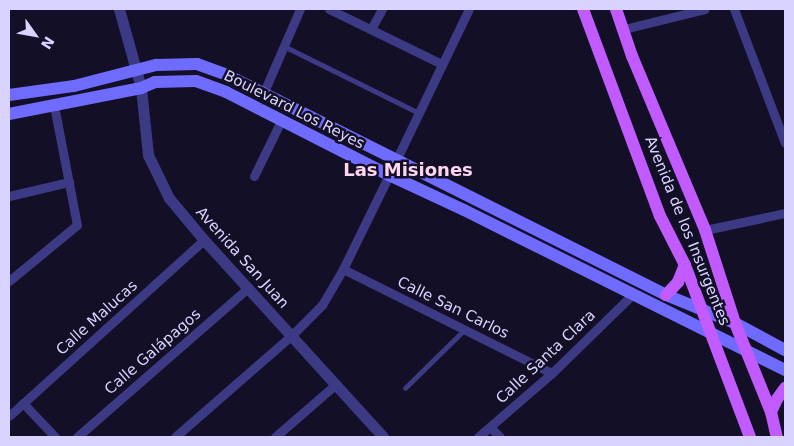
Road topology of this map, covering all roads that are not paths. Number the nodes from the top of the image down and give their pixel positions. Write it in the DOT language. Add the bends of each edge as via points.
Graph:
graph roads {
  1 [pos="119,9"];
  2 [pos="300,9"];
  3 [pos="329,9"];
  4 [pos="382,9"];
  5 [pos="469,9"];
  6 [pos="583,9"];
  7 [pos="616,9"];
  8 [pos="705,9"];
  9 [pos="734,9"];
  10 [pos="371,29"];
  11 [pos="624,29"];
  12 [pos="283,45"];
  13 [pos="442,64"];
  14 [pos="136,70"];
  15 [pos="141,88"];
  16 [pos="263,94"];
  17 [pos="9,95"];
  18 [pos="54,106"];
  19 [pos="9,114"];
  20 [pos="419,114"];
  21 [pos="281,121"];
  22 [pos="785,143"];
  23 [pos="397,160"];
  24 [pos="389,175"];
  25 [pos="254,176"];
  26 [pos="69,182"];
  27 [pos="9,196"];
  28 [pos="785,213"];
  29 [pos="705,230"];
  30 [pos="204,240"];
  31 [pos="563,242"];
  32 [pos="556,256"];
  33 [pos="685,265"];
  34 [pos="343,269"];
  35 [pos="9,281"];
  36 [pos="248,288"];
  37 [pos="632,295"];
  38 [pos="666,295"];
  39 [pos="702,311"];
  40 [pos="735,323"];
  41 [pos="465,329"];
  42 [pos="711,332"];
  43 [pos="292,335"];
  44 [pos="746,350"];
  45 [pos="785,350"];
  46 [pos="785,370"];
  47 [pos="552,373"];
  48 [pos="336,384"];
  49 [pos="405,388"];
  50 [pos="785,388"];
  51 [pos="23,403"];
  52 [pos="771,412"];
  53 [pos="9,416"];
  54 [pos="490,427"];
  55 [pos="379,436"];
  56 [pos="55,437"];
  57 [pos="77,437"];
  58 [pos="175,437"];
  59 [pos="275,437"];
  60 [pos="478,437"];
  61 [pos="500,437"];
  62 [pos="750,437"];
  63 [pos="777,437"];
  1 -- 14 [label="street, Avenida San Juan"];
  2 -- 12 [label="street"];
  3 -- 10 [label="street"];
  4 -- 10 [label="street"];
  5 -- 13 [label="street"];
  6 -- 33 [label="main road, Avenida de los Insurgentes" via="660,216"];
  7 -- 11 [label="main road, Avenida de los Insurgentes"];
  8 -- 11 [label="street"];
  9 -- 22 [label="street"];
  10 -- 13 [label="street"];
  11 -- 29 [label="main road, Avenida de los Insurgentes" via="632,56"];
  12 -- 16 [label="street"];
  12 -- 20 [label="lane"];
  13 -- 20 [label="street"];
  14 -- 15 [label="street, Avenida San Juan"];
  14 -- 16 [label="main road, Boulevard Los Reyes" via="156,65 197,64"];
  14 -- 17 [label="main road, Boulevard Los Reyes" via="74,86"];
  15 -- 18 [label="main road, Boulevard Los Reyes"];
  15 -- 21 [label="main road, Boulevard Los Reyes" via="156,82 196,81 226,92"];
  15 -- 30 [label="street, Avenida San Juan" via="148,155 169,198"];
  16 -- 23 [label="main road, Boulevard Los Reyes"];
  18 -- 19 [label="main road, Boulevard Los Reyes"];
  18 -- 26 [label="street"];
  20 -- 23 [label="street"];
  21 -- 24 [label="main road, Boulevard Los Reyes"];
  21 -- 25 [label="street"];
  23 -- 24 [label="street"];
  23 -- 31 [label="main road, Boulevard Los Reyes"];
  24 -- 32 [label="main road, Boulevard Los Reyes"];
  24 -- 34 [label="street"];
  26 -- 27 [label="street"];
  26 -- 35 [label="street" via="77,225"];
  28 -- 29 [label="street"];
  29 -- 40 [label="main road, Avenida de los Insurgentes"];
  30 -- 36 [label="street, Avenida San Juan"];
  30 -- 51 [label="street, Calle Malucas"];
  31 -- 32 [label="main road"];
  31 -- 38 [label="main road, Boulevard Los Reyes"];
  32 -- 37 [label="main road, Boulevard Los Reyes"];
  33 -- 38 [label="main road" via="678,282"];
  33 -- 39 [label="main road, Avenida de los Insurgentes"];
  34 -- 41 [label="street, Calle San Carlos"];
  34 -- 43 [label="street" via="322,305"];
  36 -- 43 [label="street, Avenida San Juan"];
  36 -- 57 [label="street, Calle Galápagos"];
  37 -- 42 [label="main road, Boulevard Los Reyes"];
  37 -- 47 [label="street, Calle Santa Clara"];
  38 -- 39 [label="main road, Boulevard Los Reyes"];
  39 -- 40 [label="main road, Boulevard Los Reyes"];
  39 -- 42 [label="main road, Avenida de los Insurgentes"];
  40 -- 44 [label="main road, Avenida de los Insurgentes"];
  40 -- 45 [label="main road, Boulevard Los Reyes"];
  41 -- 47 [label="street, Calle San Carlos"];
  41 -- 49 [label="lane"];
  42 -- 44 [label="main road, Boulevard Los Reyes"];
  42 -- 62 [label="main road, Avenida de los Insurgentes"];
  43 -- 48 [label="street, Avenida San Juan"];
  43 -- 58 [label="street"];
  44 -- 46 [label="main road, Boulevard Los Reyes"];
  44 -- 52 [label="main road, Avenida de los Insurgentes"];
  47 -- 54 [label="street, Calle Santa Clara"];
  48 -- 55 [label="street, Avenida San Juan"];
  48 -- 59 [label="street"];
  50 -- 52 [label="main road"];
  51 -- 53 [label="street, Calle Malucas"];
  51 -- 56 [label="street"];
  52 -- 63 [label="main road, Avenida de los Insurgentes"];
  54 -- 60 [label="street, Calle Santa Clara"];
  54 -- 61 [label="street"];
}
